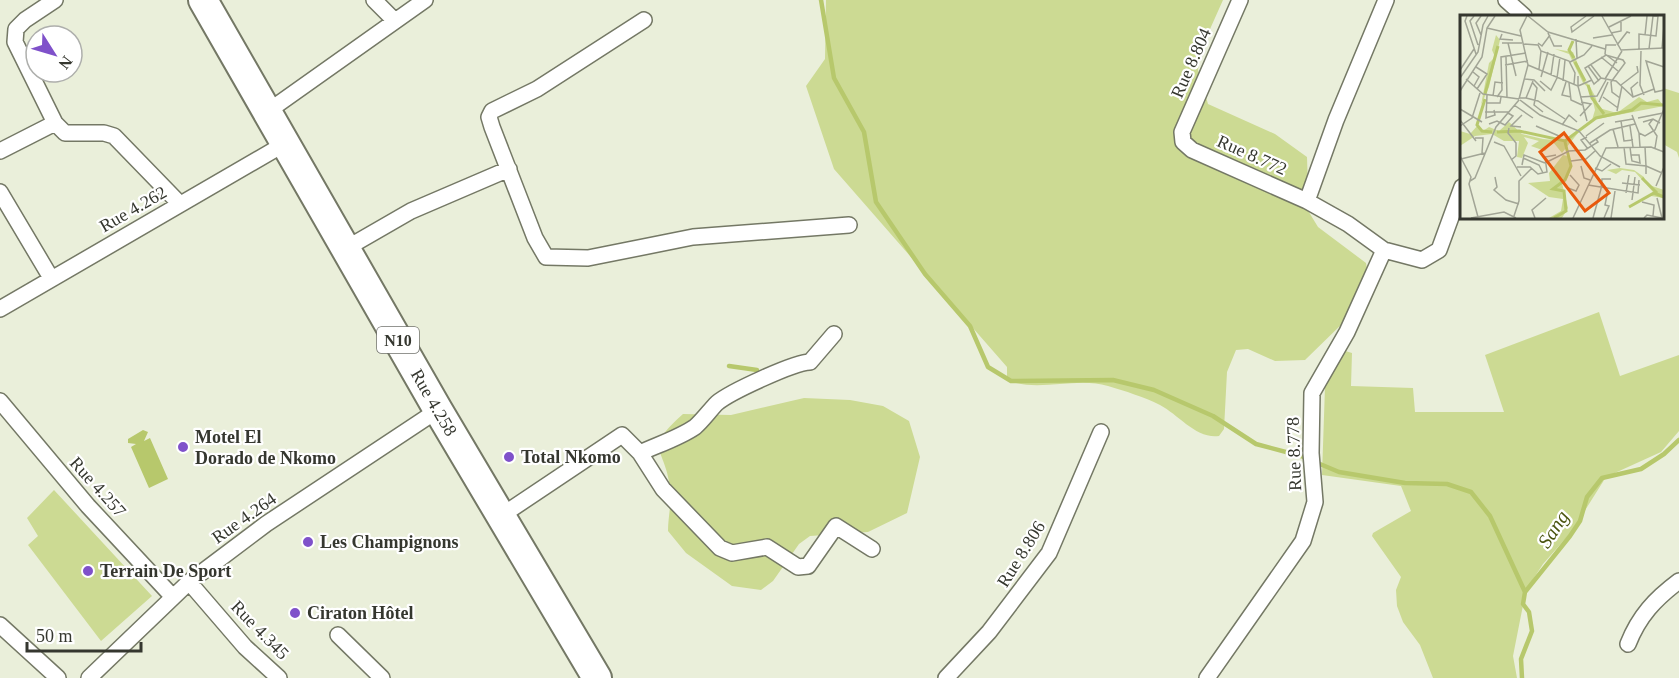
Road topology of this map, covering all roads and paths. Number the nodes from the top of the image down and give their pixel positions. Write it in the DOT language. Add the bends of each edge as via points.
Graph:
graph roads {
  1 [pos="55,0"];
  2 [pos="203,0"];
  3 [pos="374,0"];
  4 [pos="425,0"];
  5 [pos="1239,0"];
  6 [pos="1386,0"];
  7 [pos="1506,0"];
  8 [pos="1523,15"];
  9 [pos="644,20"];
  10 [pos="395,21"];
  11 [pos="267,112"];
  12 [pos="55,123"];
  13 [pos="1183,142"];
  14 [pos="286,143"];
  15 [pos="0,151"];
  16 [pos="509,169"];
  17 [pos="1460,190"];
  18 [pos="0,192"];
  19 [pos="1307,201"];
  20 [pos="180,204"];
  21 [pos="849,225"];
  22 [pos="345,249"];
  23 [pos="1384,250"];
  24 [pos="51,278"];
  25 [pos="0,309"];
  26 [pos="834,334"];
  27 [pos="0,401"];
  28 [pos="438,410"];
  29 [pos="1101,432"];
  30 [pos="640,453"];
  31 [pos="501,516"];
  32 [pos="872,549"];
  33 [pos="1679,581"];
  34 [pos="189,582"];
  35 [pos="172,596"];
  36 [pos="0,626"];
  37 [pos="338,635"];
  38 [pos="1628,644"];
  39 [pos="58,678"];
  40 [pos="89,678"];
  41 [pos="279,678"];
  42 [pos="382,678"];
  43 [pos="597,678"];
  44 [pos="946,678"];
  45 [pos="1207,678"];
  1 -- 12 [label="street" via="16,29 15,42"];
  2 -- 11 [label="highway, Rue 4.258 / N10"];
  3 -- 10 [label="street"];
  4 -- 10 [label="street"];
  5 -- 13 [label="street, Rue 8.804" via="1182,132"];
  6 -- 19 [label="street"];
  7 -- 8 [label="street"];
  9 -- 16 [label="street" via="537,89 492,111 489,117"];
  10 -- 11 [label="street"];
  11 -- 14 [label="highway, Rue 4.258 / N10"];
  12 -- 15 [label="street"];
  12 -- 20 [label="street" via="65,133 114,136"];
  13 -- 19 [label="street, Rue 8.772" via="1192,150"];
  14 -- 20 [label="street, Rue 4.262"];
  14 -- 22 [label="highway, Rue 4.258 / N10"];
  16 -- 21 [label="street" via="546,257 588,258 693,237"];
  16 -- 22 [label="street" via="411,211"];
  17 -- 23 [label="street" via="1439,250 1422,260"];
  18 -- 24 [label="street"];
  19 -- 23 [label="street"];
  20 -- 24 [label="street, Rue 4.262"];
  22 -- 28 [label="highway, Rue 4.258 / N10"];
  23 -- 45 [label="street, Rue 8.778" via="1347,332 1312,393 1315,502 1303,541"];
  24 -- 25 [label="street, Rue 4.262"];
  26 -- 30 [label="street" via="810,362 753,381 719,401 695,426"];
  27 -- 35 [label="street, Rue 4.257" via="81,498"];
  28 -- 31 [label="highway, Rue 4.258 / N10"];
  28 -- 34 [label="street, Rue 4.264" via="266,524"];
  29 -- 44 [label="street, Rue 8.806" via="1049,553 989,632"];
  30 -- 31 [label="street" via="622,435"];
  30 -- 32 [label="street" via="663,489 720,548 732,552 767,547 798,567 808,566 836,526"];
  31 -- 43 [label="highway, Rue 4.258 / N10"];
  33 -- 38 [label="street" via="1647,608"];
  34 -- 35 [label="street, Rue 4.264"];
  34 -- 41 [label="street, Rue 4.345" via="245,647"];
  35 -- 40 [label="street, Rue 4.264"];
  36 -- 39 [label="street"];
  37 -- 42 [label="street"];
}
